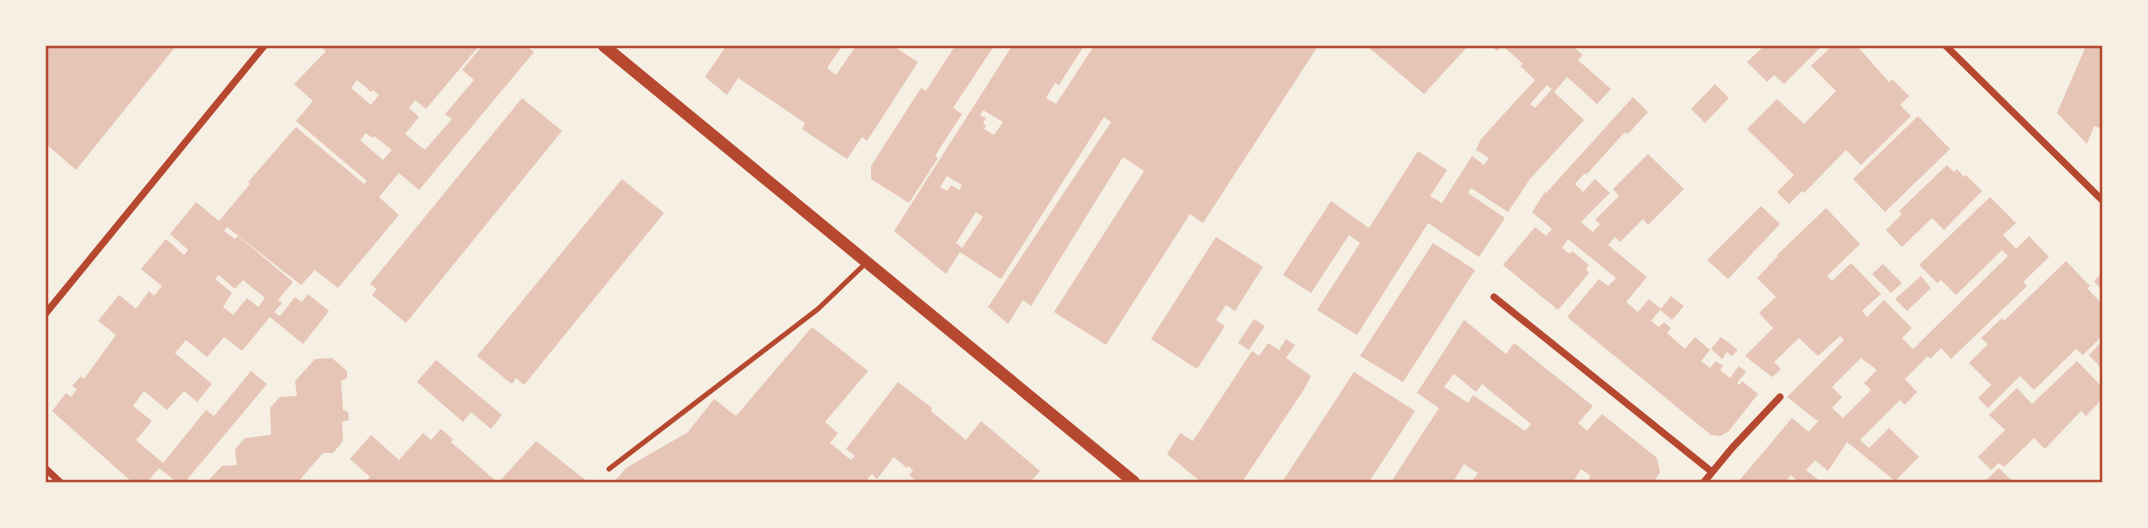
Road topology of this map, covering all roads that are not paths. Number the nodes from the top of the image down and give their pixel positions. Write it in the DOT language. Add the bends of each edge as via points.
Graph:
graph roads {
  1 [pos="264,46"];
  2 [pos="604,46"];
  3 [pos="1946,46"];
  4 [pos="2102,200"];
  5 [pos="867,262"];
  6 [pos="1493,297"];
  7 [pos="46,313"];
  8 [pos="1780,397"];
  9 [pos="46,469"];
  10 [pos="609,469"];
  11 [pos="1712,472"];
  12 [pos="60,482"];
  13 [pos="1134,482"];
  14 [pos="1704,482"];
  1 -- 7 [label="street"];
  2 -- 5 [label="street"];
  3 -- 4 [label="street"];
  5 -- 10 [label="lane" via="818,309"];
  5 -- 13 [label="street"];
  6 -- 11 [label="street"];
  8 -- 11 [label="street"];
  9 -- 12 [label="street"];
  11 -- 14 [label="street"];
}
